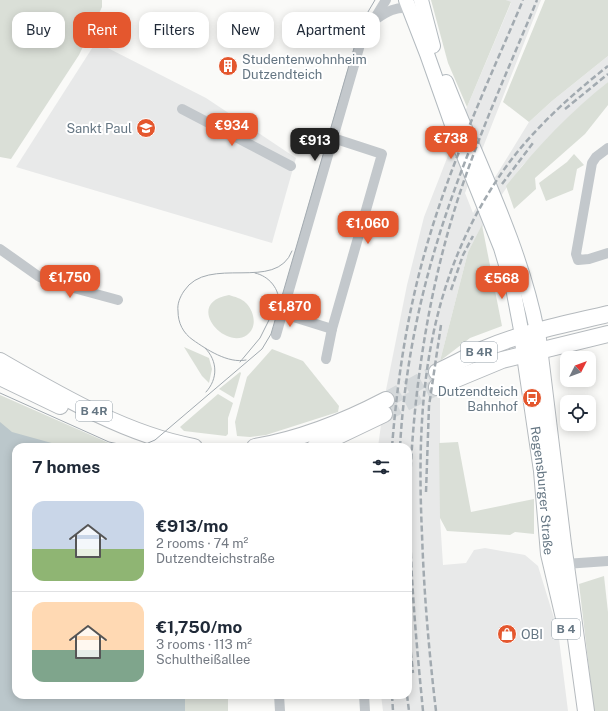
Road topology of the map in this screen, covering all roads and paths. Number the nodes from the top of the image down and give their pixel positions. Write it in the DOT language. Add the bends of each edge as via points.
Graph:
graph roads {
  1 [pos="386,0"];
  2 [pos="412,3"];
  3 [pos="378,12"];
  4 [pos="380,17"];
  5 [pos="359,48"];
  6 [pos="182,109"];
  7 [pos="333,138"];
  8 [pos="608,148"];
  9 [pos="291,166"];
  10 [pos="0,249"];
  11 [pos="608,253"];
  12 [pos="118,300"];
  13 [pos="284,314"];
  14 [pos="608,314"];
  15 [pos="332,329"];
  16 [pos="538,331"];
  17 [pos="608,334"];
  18 [pos="276,335"];
  19 [pos="522,336"];
  20 [pos="533,352"];
  21 [pos="326,359"];
  22 [pos="0,361"];
  23 [pos="0,378"];
  24 [pos="146,443"];
  25 [pos="178,443"];
  26 [pos="274,443"];
  27 [pos="322,443"];
  28 [pos="548,548"];
  29 [pos="608,561"];
  30 [pos="565,564"];
  31 [pos="279,699"];
  32 [pos="364,699"];
  33 [pos="280,711"];
  34 [pos="365,711"];
  35 [pos="578,711"];
  36 [pos="586,711"];
  1 -- 3 [label="street"];
  2 -- 4 [label="street" via="391,9"];
  2 -- 16 [label="main road, Regensburger Straße" via="520,266"];
  2 -- 19 [label="main road, Regensburger Straße" via="456,136 503,254 513,288"];
  5 -- 7 [label="street"];
  6 -- 9 [label="street"];
  7 -- 13 [label="street"];
  7 -- 15 [label="street" via="382,154"];
  8 -- 11 [label="street" via="596,157 592,164 574,261"];
  10 -- 12 [label="street" via="48,281"];
  13 -- 15 [label="street"];
  13 -- 18 [label="street"];
  14 -- 16 [label="main road, B 4R"];
  15 -- 21 [label="street"];
  16 -- 19 [label="main road, B 4R"];
  16 -- 20 [label="main road, Regensburger Straße"];
  17 -- 20 [label="main road, B 4R"];
  19 -- 20 [label="main road, Regensburger Straße / B 4"];
  19 -- 20 [label="main road, B 4R" via="483,349 437,380"];
  20 -- 28 [label="main road, Regensburger Straße / B 4"];
  20 -- 30 [label="main road, Regensburger Straße"];
  22 -- 25 [label="main road, B 4R" via="99,414 158,438"];
  23 -- 24 [label="main road, B 4R"];
  26 -- 27 [label="main road" via="320,431 385,407"];
  28 -- 30 [label="main road"];
  28 -- 35 [label="main road, Regensburger Straße / B 4" via="570,649"];
  29 -- 30 [label="street"];
  30 -- 36 [label="main road, Regensburger Straße / B 4"];
  31 -- 33 [label="street"];
  32 -- 34 [label="street"];
}
